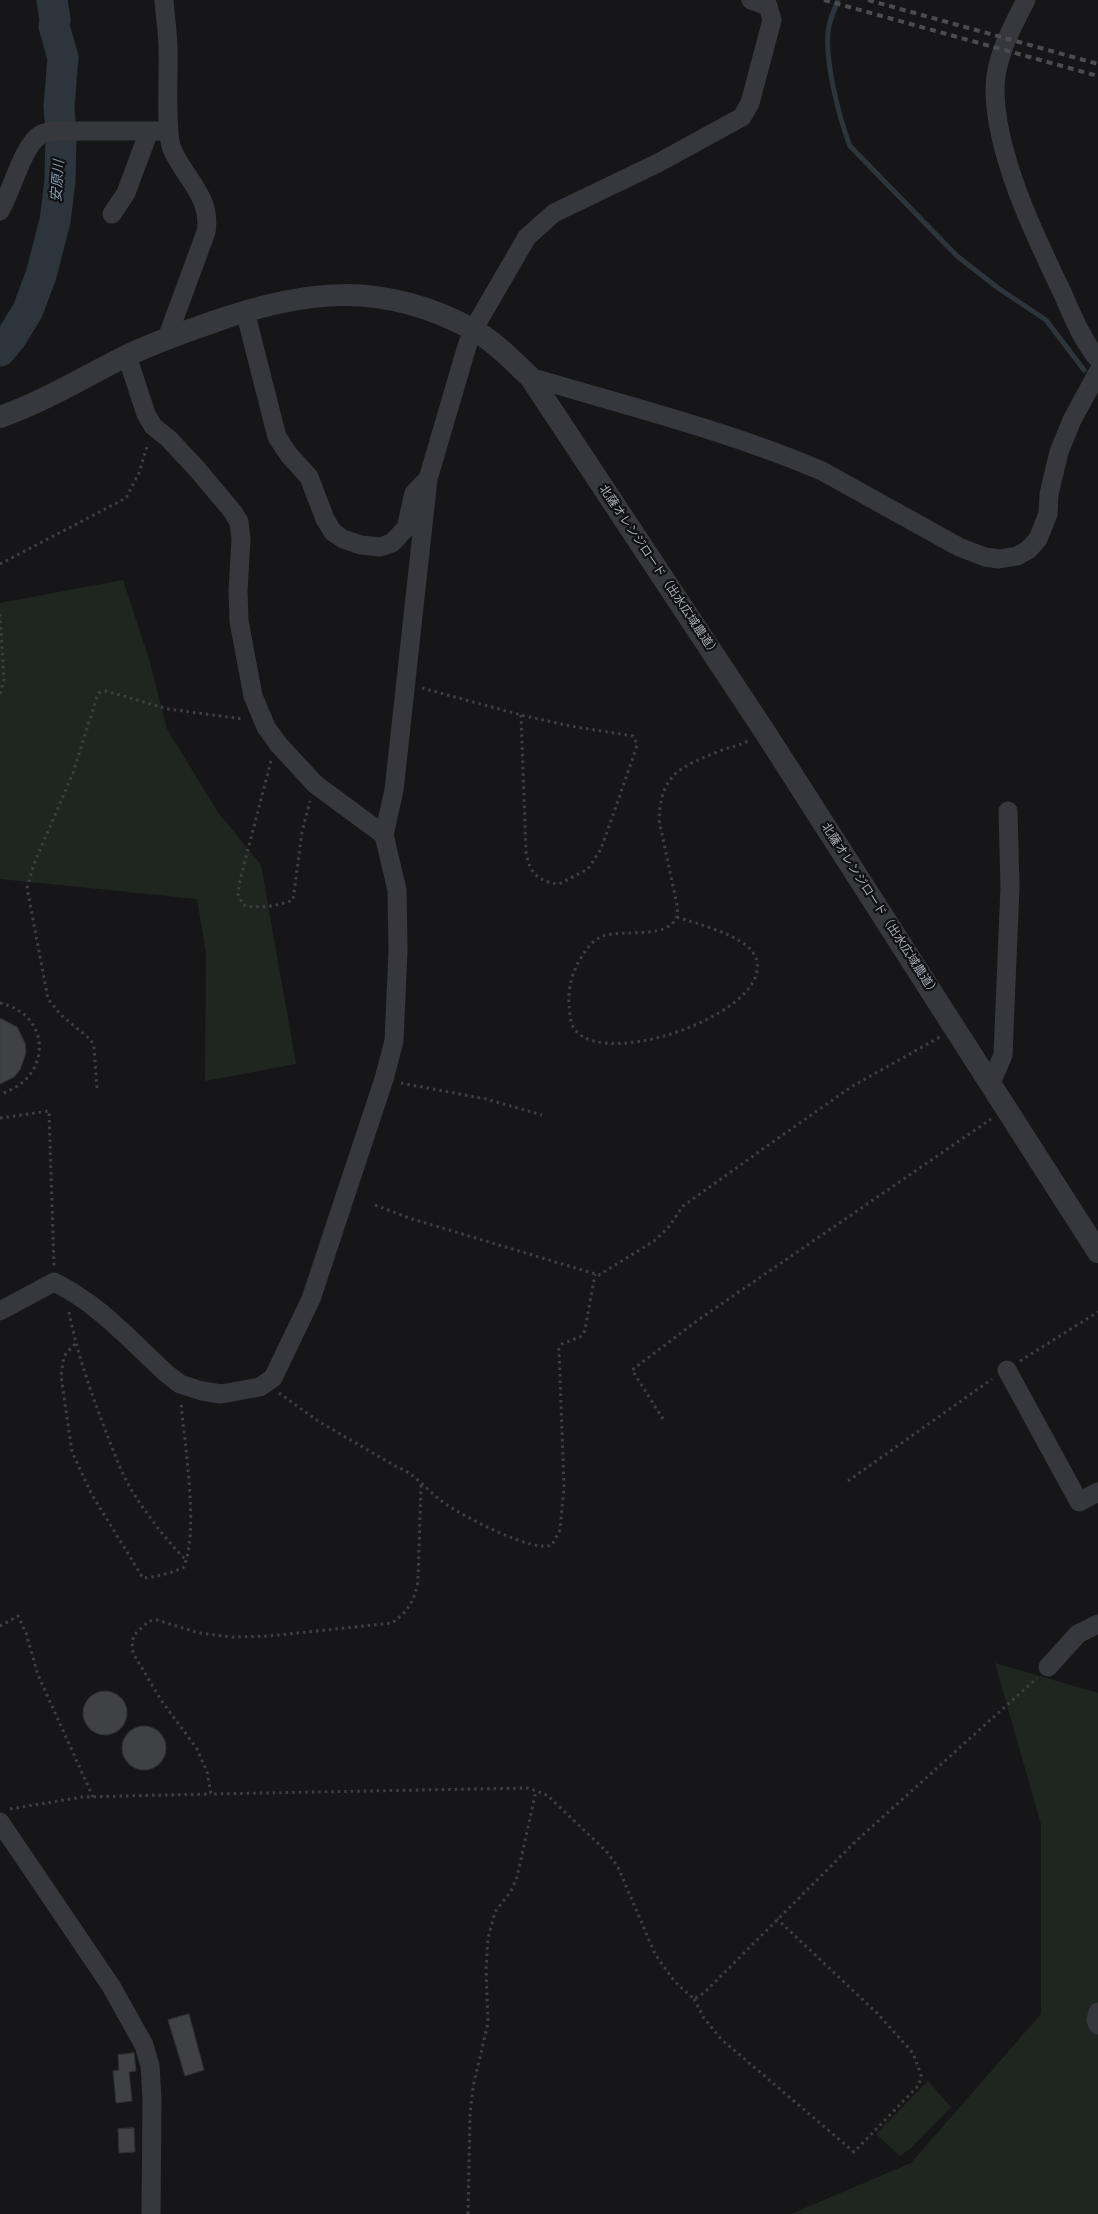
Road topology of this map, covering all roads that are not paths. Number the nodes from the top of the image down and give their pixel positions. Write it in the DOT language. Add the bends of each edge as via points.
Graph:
graph roads {
  1 [pos="164,0"];
  2 [pos="751,0"];
  3 [pos="1026,0"];
  4 [pos="169,131"];
  5 [pos="149,132"];
  6 [pos="0,211"];
  7 [pos="112,214"];
  8 [pos="245,311"];
  9 [pos="473,330"];
  10 [pos="167,338"];
  11 [pos="127,356"];
  12 [pos="1098,359"];
  13 [pos="1098,372"];
  14 [pos="530,377"];
  15 [pos="0,417"];
  16 [pos="428,479"];
  17 [pos="1008,811"];
  18 [pos="384,834"];
  19 [pos="990,1083"];
  20 [pos="1098,1252"];
  21 [pos="0,1311"];
  22 [pos="1007,1370"];
  23 [pos="1098,1492"];
  24 [pos="1098,1624"];
  25 [pos="1048,1668"];
  26 [pos="5,1816"];
  27 [pos="1098,2012"];
  28 [pos="1098,2025"];
  29 [pos="151,2214"];
  1 -- 4 [label="street"];
  2 -- 9 [label="street" via="768,6 772,20 750,103 742,117 658,164 554,213 527,237"];
  3 -- 12 [label="street" via="999,62 995,87 1002,144 1038,242 1078,326"];
  4 -- 5 [label="street"];
  4 -- 10 [label="street" via="171,147 184,173 198,190 208,218 206,232"];
  5 -- 6 [label="street" via="55,131 40,135 28,151"];
  5 -- 7 [label="street" via="126,193"];
  8 -- 9 [label="street, 北薩オレンジロード（出水広域農道）" via="300,297 353,294 420,307"];
  8 -- 10 [label="street, 北薩オレンジロード（出水広域農道）"];
  8 -- 16 [label="street" via="277,437 309,477 333,532 361,545 392,543 406,528 414,493"];
  9 -- 14 [label="street, 北薩オレンジロード（出水広域農道）" via="502,350"];
  9 -- 16 [label="street"];
  10 -- 11 [label="street, 北薩オレンジロード（出水広域農道）"];
  11 -- 15 [label="street, 北薩オレンジロード（出水広域農道）"];
  11 -- 18 [label="street" via="153,426 197,470 239,522 239,621 253,696 271,734 315,784"];
  13 -- 14 [label="street" via="1059,452 1049,494 1048,514 1038,539 1023,553 999,559 985,558 959,547 800,462 721,434"];
  14 -- 19 [label="street, 北薩オレンジロード（出水広域農道）" via="765,732"];
  16 -- 18 [label="street" via="394,790"];
  17 -- 19 [label="street" via="1010,887 1003,1055"];
  18 -- 21 [label="street" via="397,890 394,1041 311,1299 272,1378 253,1389 221,1394 180,1384 95,1308 61,1286"];
  19 -- 20 [label="street, 北薩オレンジロード（出水広域農道）"];
  22 -- 23 [label="street" via="1079,1502"];
  24 -- 25 [label="street" via="1078,1634"];
  26 -- 29 [label="street" via="144,2045 150,2066 152,2099"];
  27 -- 28 [label="street"];
}
